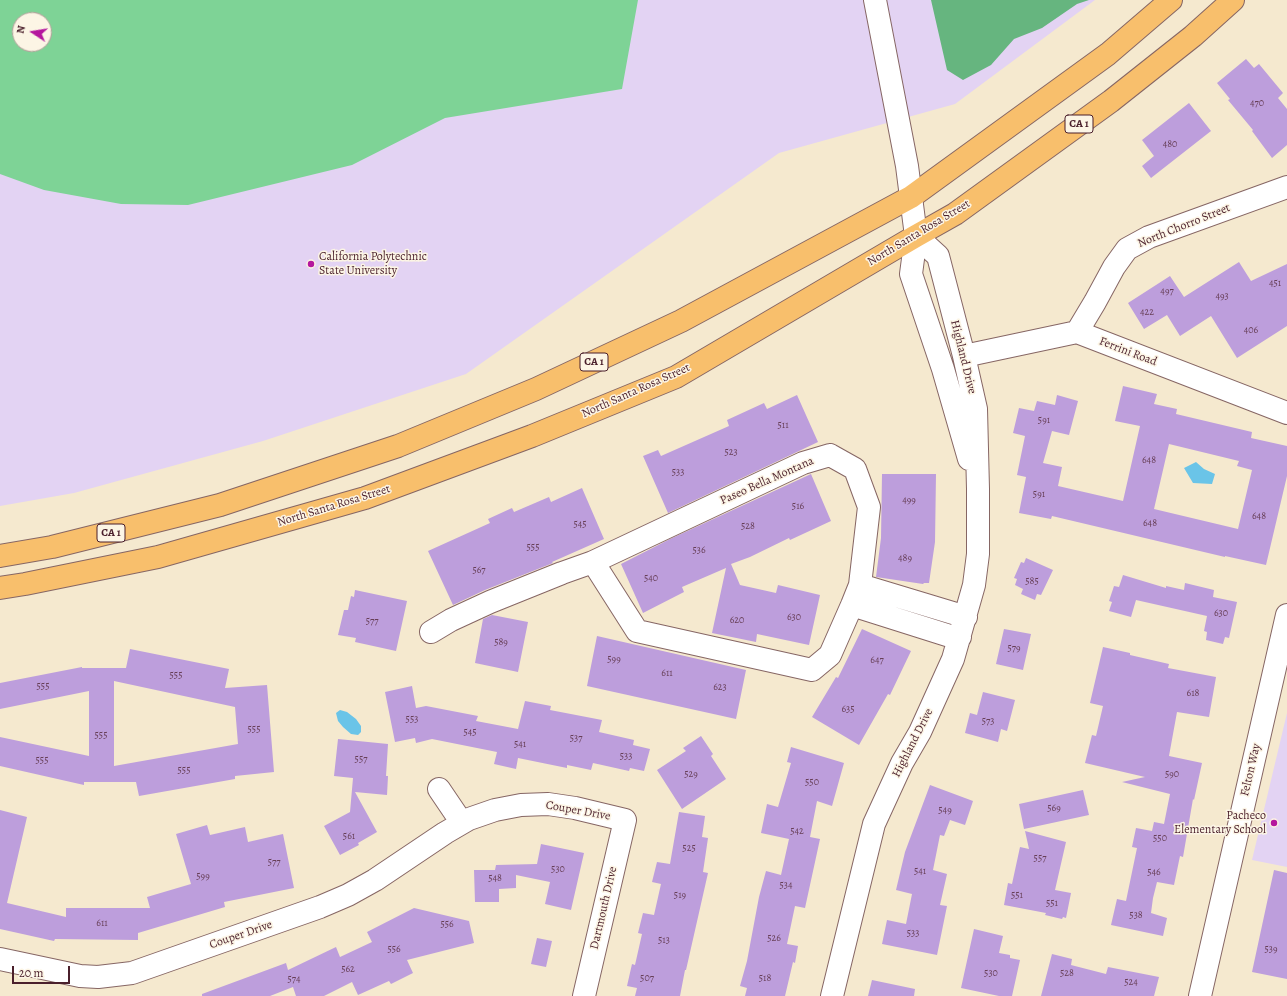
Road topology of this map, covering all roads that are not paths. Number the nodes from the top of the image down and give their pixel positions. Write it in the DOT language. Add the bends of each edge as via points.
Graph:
graph roads {
  1 [pos="875,0"];
  2 [pos="1171,0"];
  3 [pos="1233,0"];
  4 [pos="1287,187"];
  5 [pos="911,197"];
  6 [pos="916,236"];
  7 [pos="1077,332"];
  8 [pos="964,356"];
  9 [pos="1287,413"];
  10 [pos="978,489"];
  11 [pos="0,556"];
  12 [pos="592,562"];
  13 [pos="860,585"];
  14 [pos="0,588"];
  15 [pos="852,605"];
  16 [pos="1287,615"];
  17 [pos="966,616"];
  18 [pos="432,632"];
  19 [pos="960,637"];
  20 [pos="439,789"];
  21 [pos="625,820"];
  22 [pos="462,823"];
  23 [pos="0,958"];
  24 [pos="584,996"];
  25 [pos="832,996"];
  26 [pos="1200,996"];
  1 -- 5 [label="street, Highland Drive"];
  2 -- 5 [label="highway, CA 1" via="1108,54"];
  3 -- 6 [label="highway, North Santa Rosa Street / CA 1" via="1193,36 1104,106 955,214"];
  4 -- 7 [label="street, North Chorro Street" via="1149,237 1127,249"];
  5 -- 6 [label="street, Highland Drive"];
  5 -- 11 [label="highway, CA 1" via="681,321 536,389 398,446 220,505 52,547"];
  6 -- 8 [label="street, Highland Drive" via="938,256"];
  6 -- 10 [label="street, Highland Drive" via="911,274 943,369"];
  6 -- 14 [label="highway, North Santa Rosa Street / CA 1" via="676,377 532,436 365,498 253,530 158,557"];
  7 -- 8 [label="street"];
  7 -- 9 [label="street, Ferrini Road"];
  8 -- 10 [label="street, Highland Drive" via="976,409"];
  10 -- 17 [label="street, Highland Drive" via="978,554"];
  12 -- 13 [label="street, Paseo Bella Montana" via="803,463 830,455 855,469 869,507"];
  12 -- 15 [label="street, Paseo Bella Montana" via="637,631 812,670 830,654"];
  12 -- 18 [label="street, Paseo Bella Montana" via="490,602"];
  13 -- 15 [label="street, Paseo Bella Montana"];
  13 -- 17 [label="street"];
  15 -- 19 [label="street"];
  16 -- 26 [label="street, Felton Way"];
  17 -- 19 [label="street, Highland Drive"];
  19 -- 25 [label="street, Highland Drive" via="953,659 920,732 902,763 874,824"];
  20 -- 22 [label="street"];
  21 -- 22 [label="street, Couper Drive" via="548,804 494,810"];
  21 -- 24 [label="street, Dartmouth Drive"];
  22 -- 23 [label="street, Couper Drive" via="348,895 132,973 98,977 80,976"];
}
